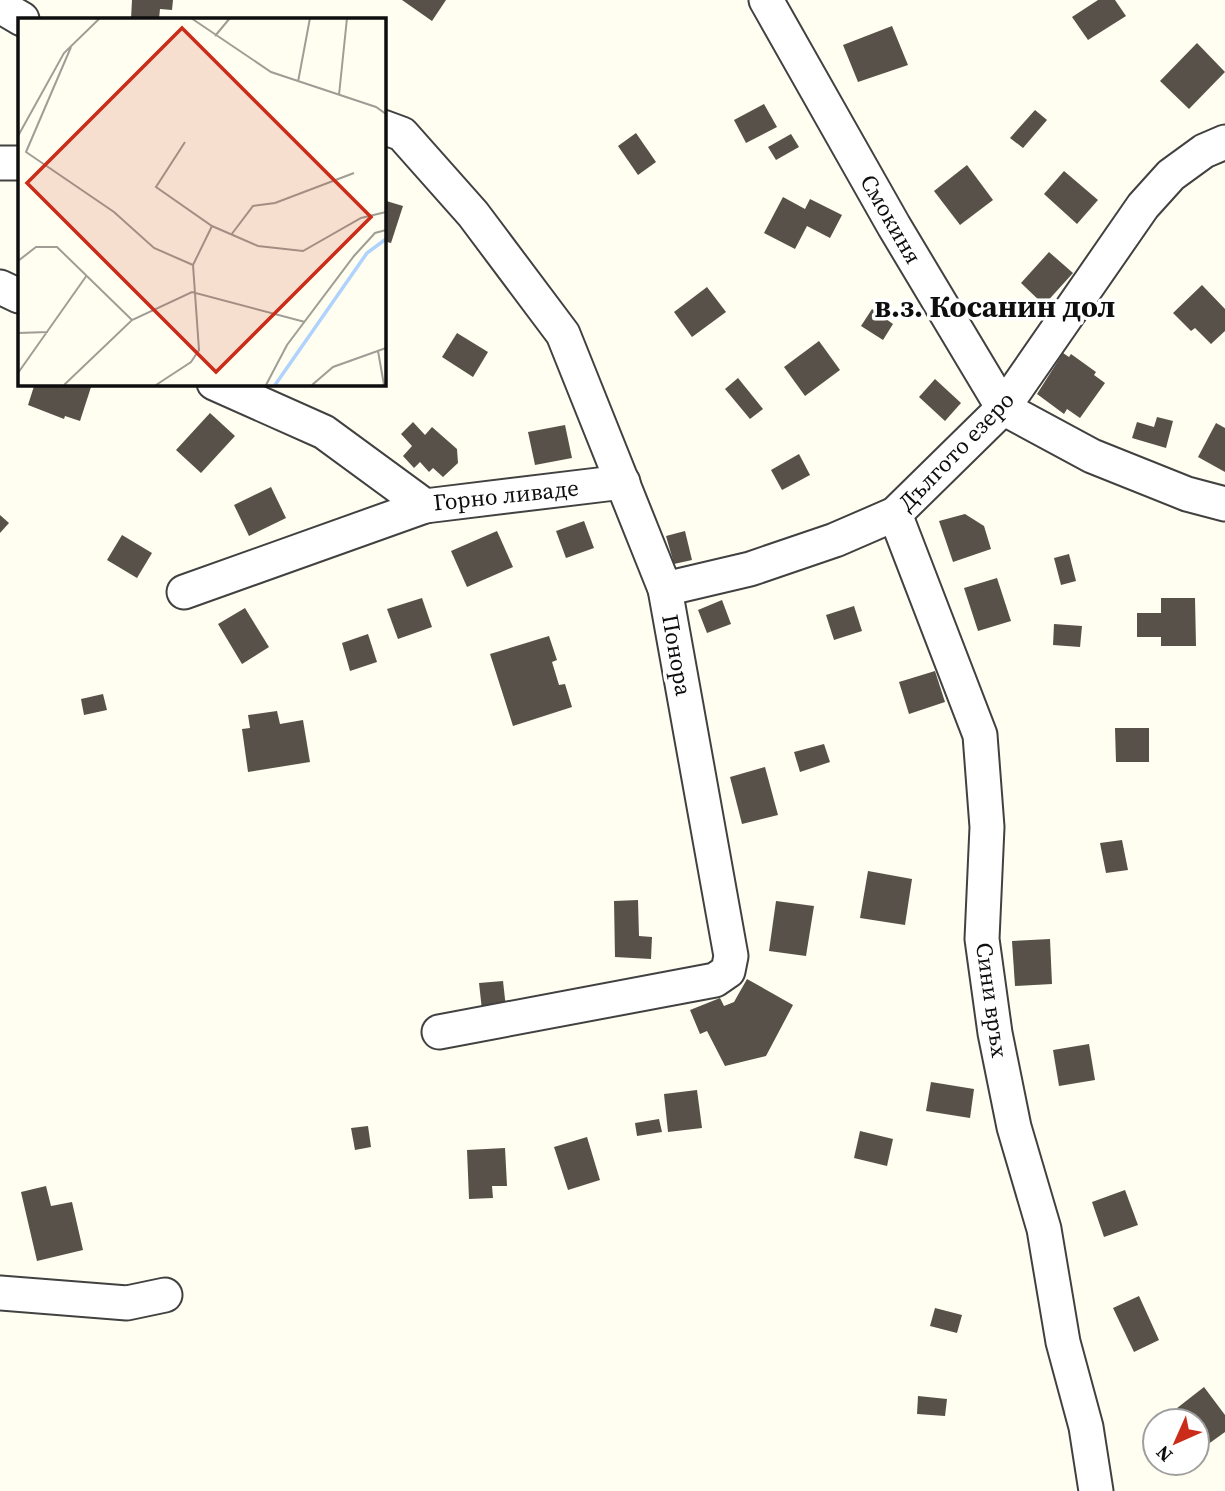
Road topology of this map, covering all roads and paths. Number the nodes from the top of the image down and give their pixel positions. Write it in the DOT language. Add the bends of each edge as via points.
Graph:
graph roads {
  1 [pos="766,0"];
  2 [pos="0,6"];
  3 [pos="20,18"];
  4 [pos="385,128"];
  5 [pos="1225,142"];
  6 [pos="0,163"];
  7 [pos="18,163"];
  8 [pos="0,287"];
  9 [pos="18,296"];
  10 [pos="218,385"];
  11 [pos="1003,408"];
  12 [pos="622,482"];
  13 [pos="1225,505"];
  14 [pos="425,506"];
  15 [pos="895,514"];
  16 [pos="665,589"];
  17 [pos="184,592"];
  18 [pos="439,1032"];
  19 [pos="0,1293"];
  20 [pos="165,1295"];
  21 [pos="1096,1491"];
  1 -- 11 [label="street, Смокиня"];
  2 -- 3 [label="street"];
  4 -- 12 [label="street, Понора" via="402,134 473,214 563,334"];
  5 -- 11 [label="street, Дългото езеро" via="1171,175 1143,206"];
  6 -- 7 [label="street"];
  8 -- 9 [label="street"];
  10 -- 14 [label="street, Горно ливаде" via="324,432"];
  11 -- 13 [label="street" via="1092,456"];
  11 -- 15 [label="street, Дългото езеро"];
  12 -- 14 [label="street, Горно ливаде"];
  12 -- 16 [label="street, Понора"];
  14 -- 17 [label="street"];
  15 -- 16 [label="street, Дългото езеро" via="750,569"];
  15 -- 21 [label="street, Сини връх" via="980,735 988,827 982,939 995,1033 1014,1127 1044,1229"];
  16 -- 18 [label="street, Понора" via="731,956 728,971 715,980"];
  19 -- 20 [label="street" via="127,1303"];
}
